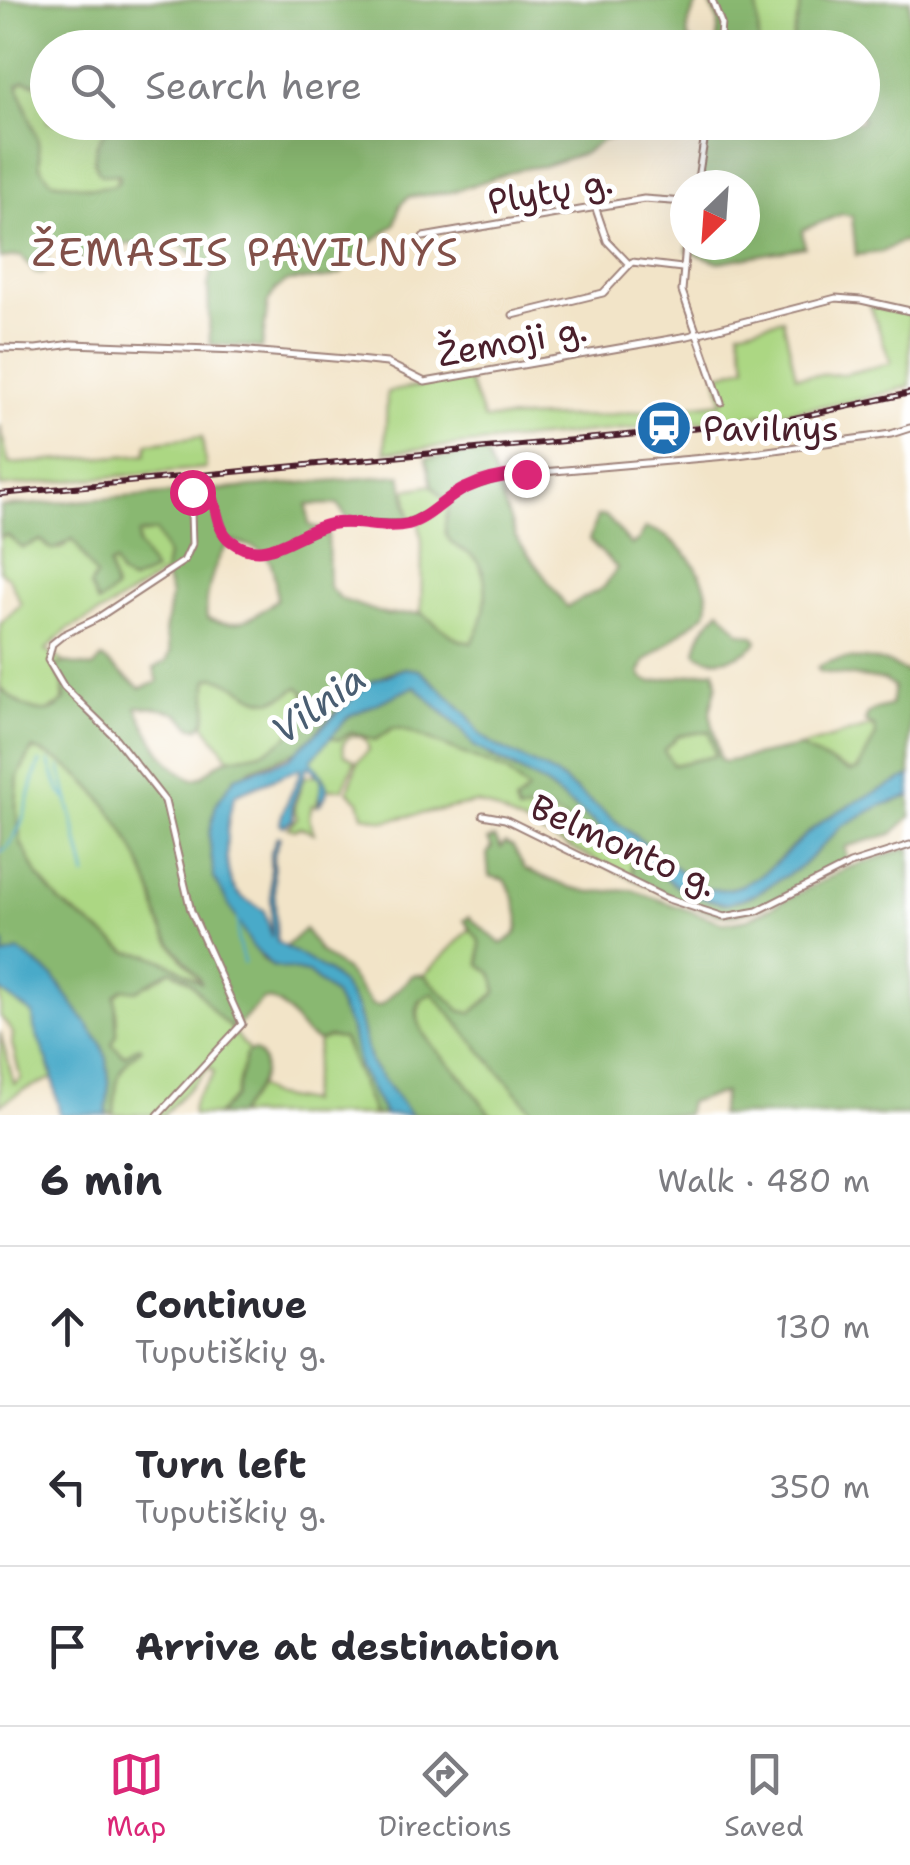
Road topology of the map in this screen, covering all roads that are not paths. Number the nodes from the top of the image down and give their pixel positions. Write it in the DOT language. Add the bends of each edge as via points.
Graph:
graph roads {
  1 [pos="712,0"];
  2 [pos="721,30"];
  3 [pos="704,140"];
  4 [pos="699,170"];
  5 [pos="670,200"];
  6 [pos="596,209"];
  7 [pos="424,238"];
  8 [pos="683,260"];
  9 [pos="628,263"];
  10 [pos="682,268"];
  11 [pos="910,311"];
  12 [pos="513,315"];
  13 [pos="696,333"];
  14 [pos="0,348"];
  15 [pos="721,403"];
  16 [pos="910,428"];
  17 [pos="483,815"];
  18 [pos="910,845"];
  19 [pos="158,1115"];
  1 -- 2 [label="street"];
  3 -- 4 [label="street"];
  5 -- 6 [label="street, Plytų g."];
  6 -- 7 [label="street, Plytų g."];
  6 -- 9 [label="street" via="607,241"];
  8 -- 10 [label="street"];
  9 -- 10 [label="street"];
  9 -- 12 [label="street" via="608,291"];
  10 -- 13 [label="street"];
  11 -- 13 [label="street, Žemoji g." via="836,298"];
  13 -- 14 [label="street, Žemoji g." via="425,382 388,363 297,354 72,344"];
  13 -- 15 [label="street"];
  16 -- 19 [label="street" via="738,455 508,475 466,488 412,522 332,523 258,551 224,534 210,489 199,485 192,492 188,554 176,568 56,641 49,652 49,665 64,687 113,734 166,801 191,911 242,1024"];
  17 -- 18 [label="street, Belmonto g." via="724,918 757,911 850,864"];
}
